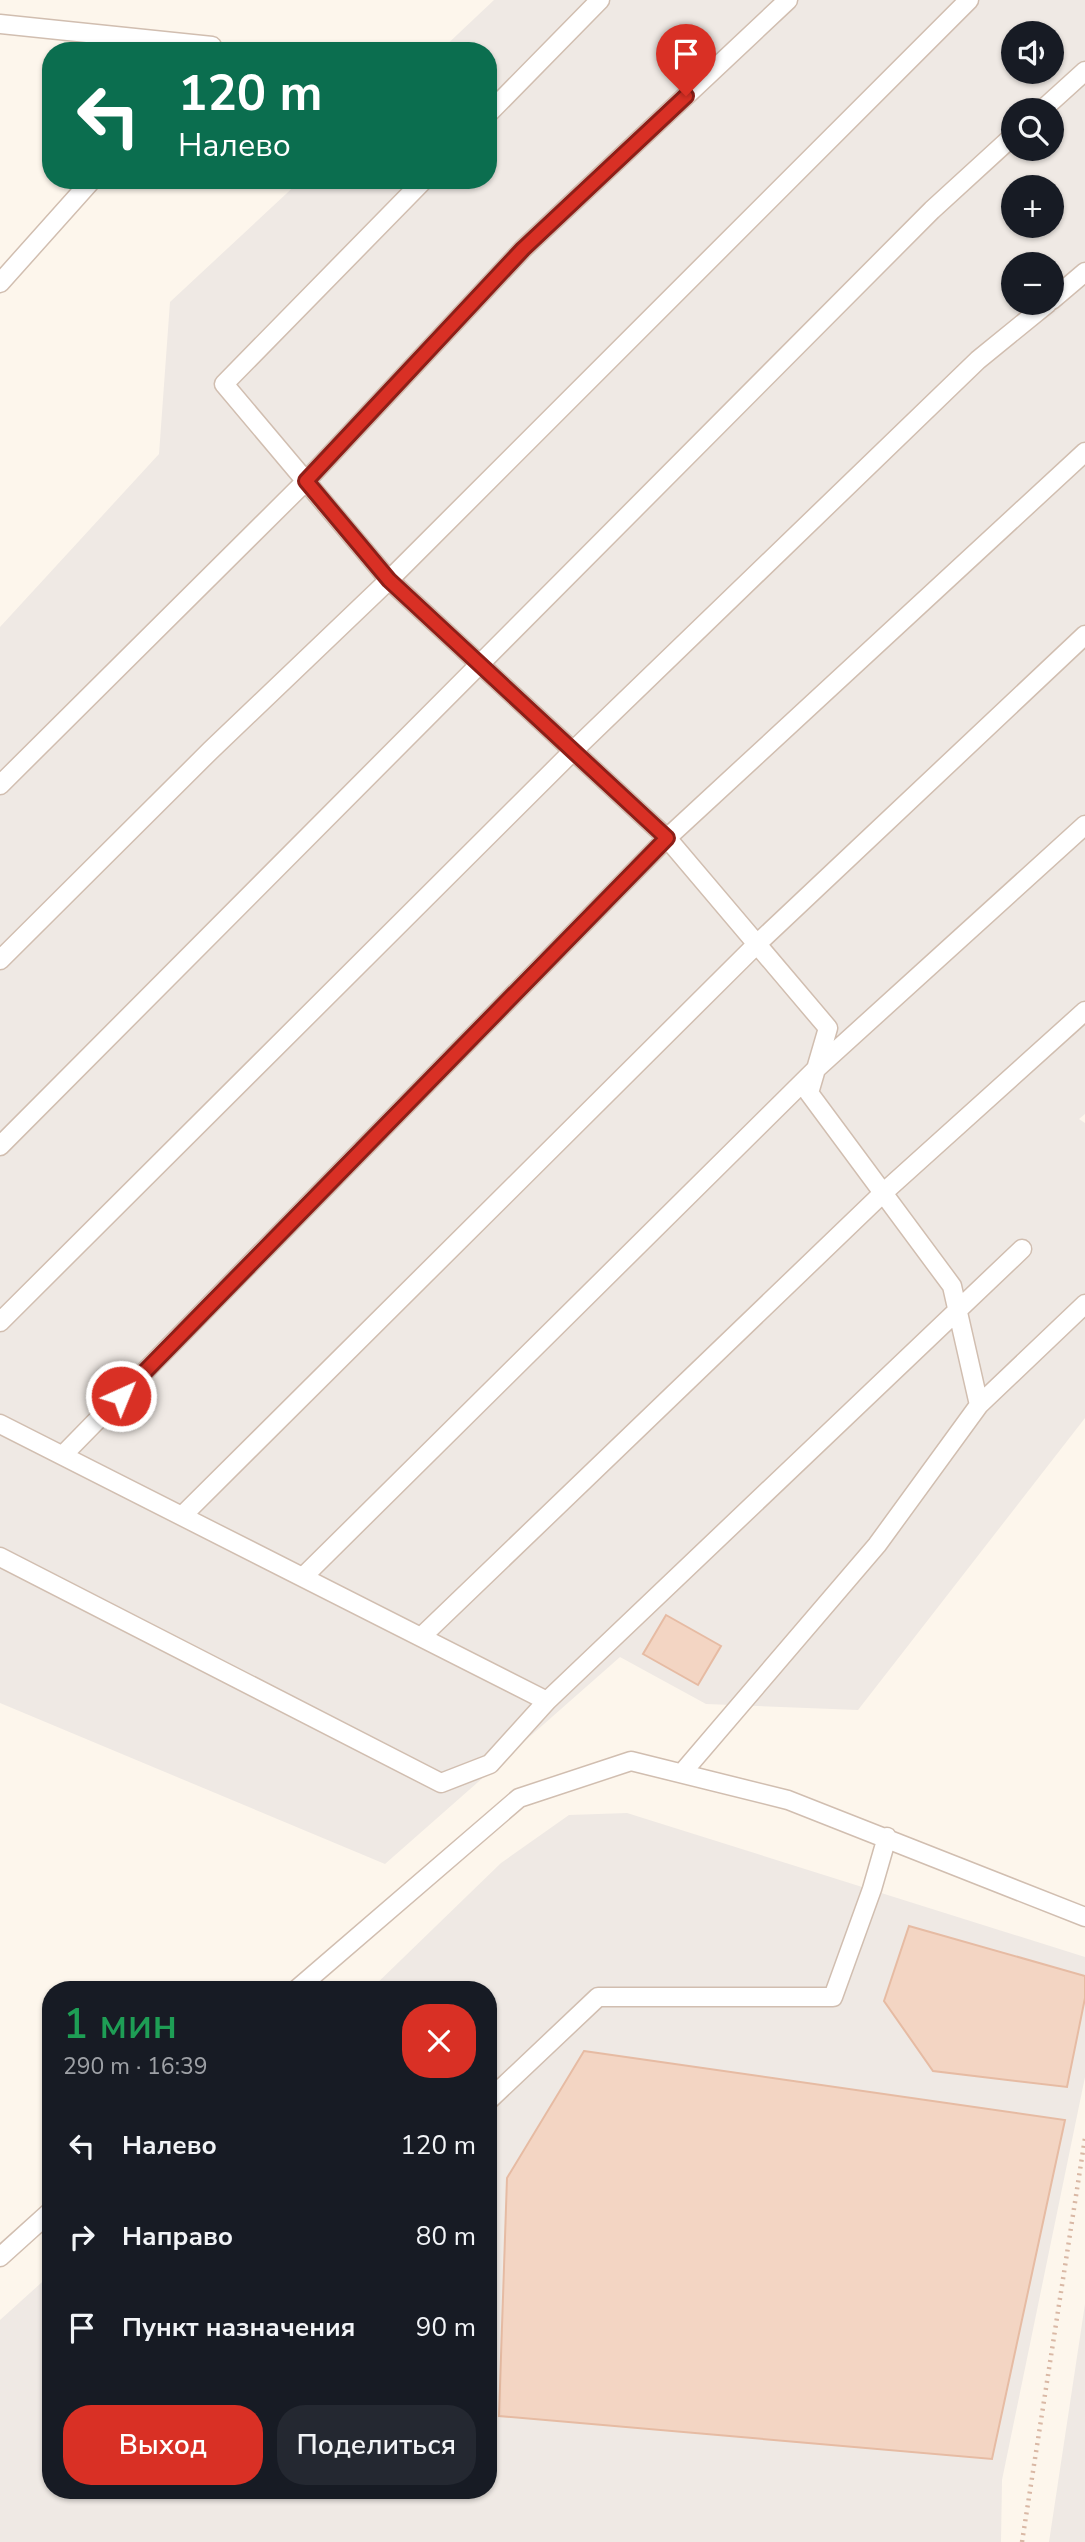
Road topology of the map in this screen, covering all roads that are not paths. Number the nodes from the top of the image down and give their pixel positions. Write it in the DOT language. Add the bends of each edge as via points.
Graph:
graph roads {
  1 [pos="600,0"];
  2 [pos="788,0"];
  3 [pos="970,0"];
  4 [pos="0,24"];
  5 [pos="173,42"];
  6 [pos="1085,71"];
  7 [pos="1055,98"];
  8 [pos="497,105"];
  9 [pos="1001,147"];
  10 [pos="84,189"];
  11 [pos="415,189"];
  12 [pos="1085,272"];
  13 [pos="0,283"];
  14 [pos="1064,289"];
  15 [pos="1033,315"];
  16 [pos="1085,452"];
  17 [pos="306,481"];
  18 [pos="389,580"];
  19 [pos="1085,635"];
  20 [pos="481,665"];
  21 [pos="573,751"];
  22 [pos="0,785"];
  23 [pos="1085,825"];
  24 [pos="667,838"];
  25 [pos="757,944"];
  26 [pos="0,960"];
  27 [pos="1085,1011"];
  28 [pos="816,1070"];
  29 [pos="0,1146"];
  30 [pos="883,1193"];
  31 [pos="1022,1249"];
  32 [pos="1085,1304"];
  33 [pos="958,1310"];
  34 [pos="0,1322"];
  35 [pos="979,1405"];
  36 [pos="0,1423"];
  37 [pos="63,1455"];
  38 [pos="182,1516"];
  39 [pos="0,1557"];
  40 [pos="303,1577"];
  41 [pos="421,1637"];
  42 [pos="547,1701"];
  43 [pos="682,1773"];
  44 [pos="887,1837"];
  45 [pos="1085,1917"];
  46 [pos="306,1981"];
  47 [pos="497,2092"];
  48 [pos="42,2219"];
  49 [pos="0,2257"];
  1 -- 8 [label="lane"];
  2 -- 17 [label="lane" via="523,249"];
  3 -- 18 [label="lane"];
  4 -- 5 [label="lane"];
  6 -- 7 [label="lane"];
  9 -- 20 [label="lane" via="932,210"];
  10 -- 13 [label="lane"];
  11 -- 17 [label="lane" via="223,384"];
  12 -- 14 [label="lane"];
  15 -- 21 [label="lane" via="978,360"];
  16 -- 24 [label="lane"];
  17 -- 18 [label="lane"];
  17 -- 22 [label="lane"];
  18 -- 20 [label="lane"];
  18 -- 26 [label="lane"];
  19 -- 25 [label="lane"];
  20 -- 21 [label="lane"];
  20 -- 29 [label="lane"];
  21 -- 24 [label="lane"];
  21 -- 34 [label="lane"];
  23 -- 28 [label="lane"];
  24 -- 25 [label="lane"];
  24 -- 37 [label="lane"];
  25 -- 28 [label="lane" via="828,1028"];
  25 -- 38 [label="lane"];
  27 -- 30 [label="lane"];
  28 -- 30 [label="lane" via="809,1093"];
  28 -- 40 [label="lane"];
  30 -- 33 [label="lane" via="952,1286"];
  30 -- 41 [label="lane"];
  31 -- 33 [label="lane"];
  32 -- 35 [label="lane"];
  33 -- 35 [label="lane"];
  33 -- 42 [label="lane"];
  35 -- 43 [label="lane" via="877,1545"];
  36 -- 37 [label="lane"];
  37 -- 38 [label="lane"];
  38 -- 40 [label="lane"];
  39 -- 42 [label="lane" via="441,1783 490,1764"];
  40 -- 41 [label="lane"];
  41 -- 42 [label="lane"];
  43 -- 44 [label="lane" via="788,1800"];
  43 -- 46 [label="lane" via="631,1761 519,1798"];
  44 -- 45 [label="lane"];
  44 -- 47 [label="lane" via="833,1997 598,1997"];
  48 -- 49 [label="lane"];
}
